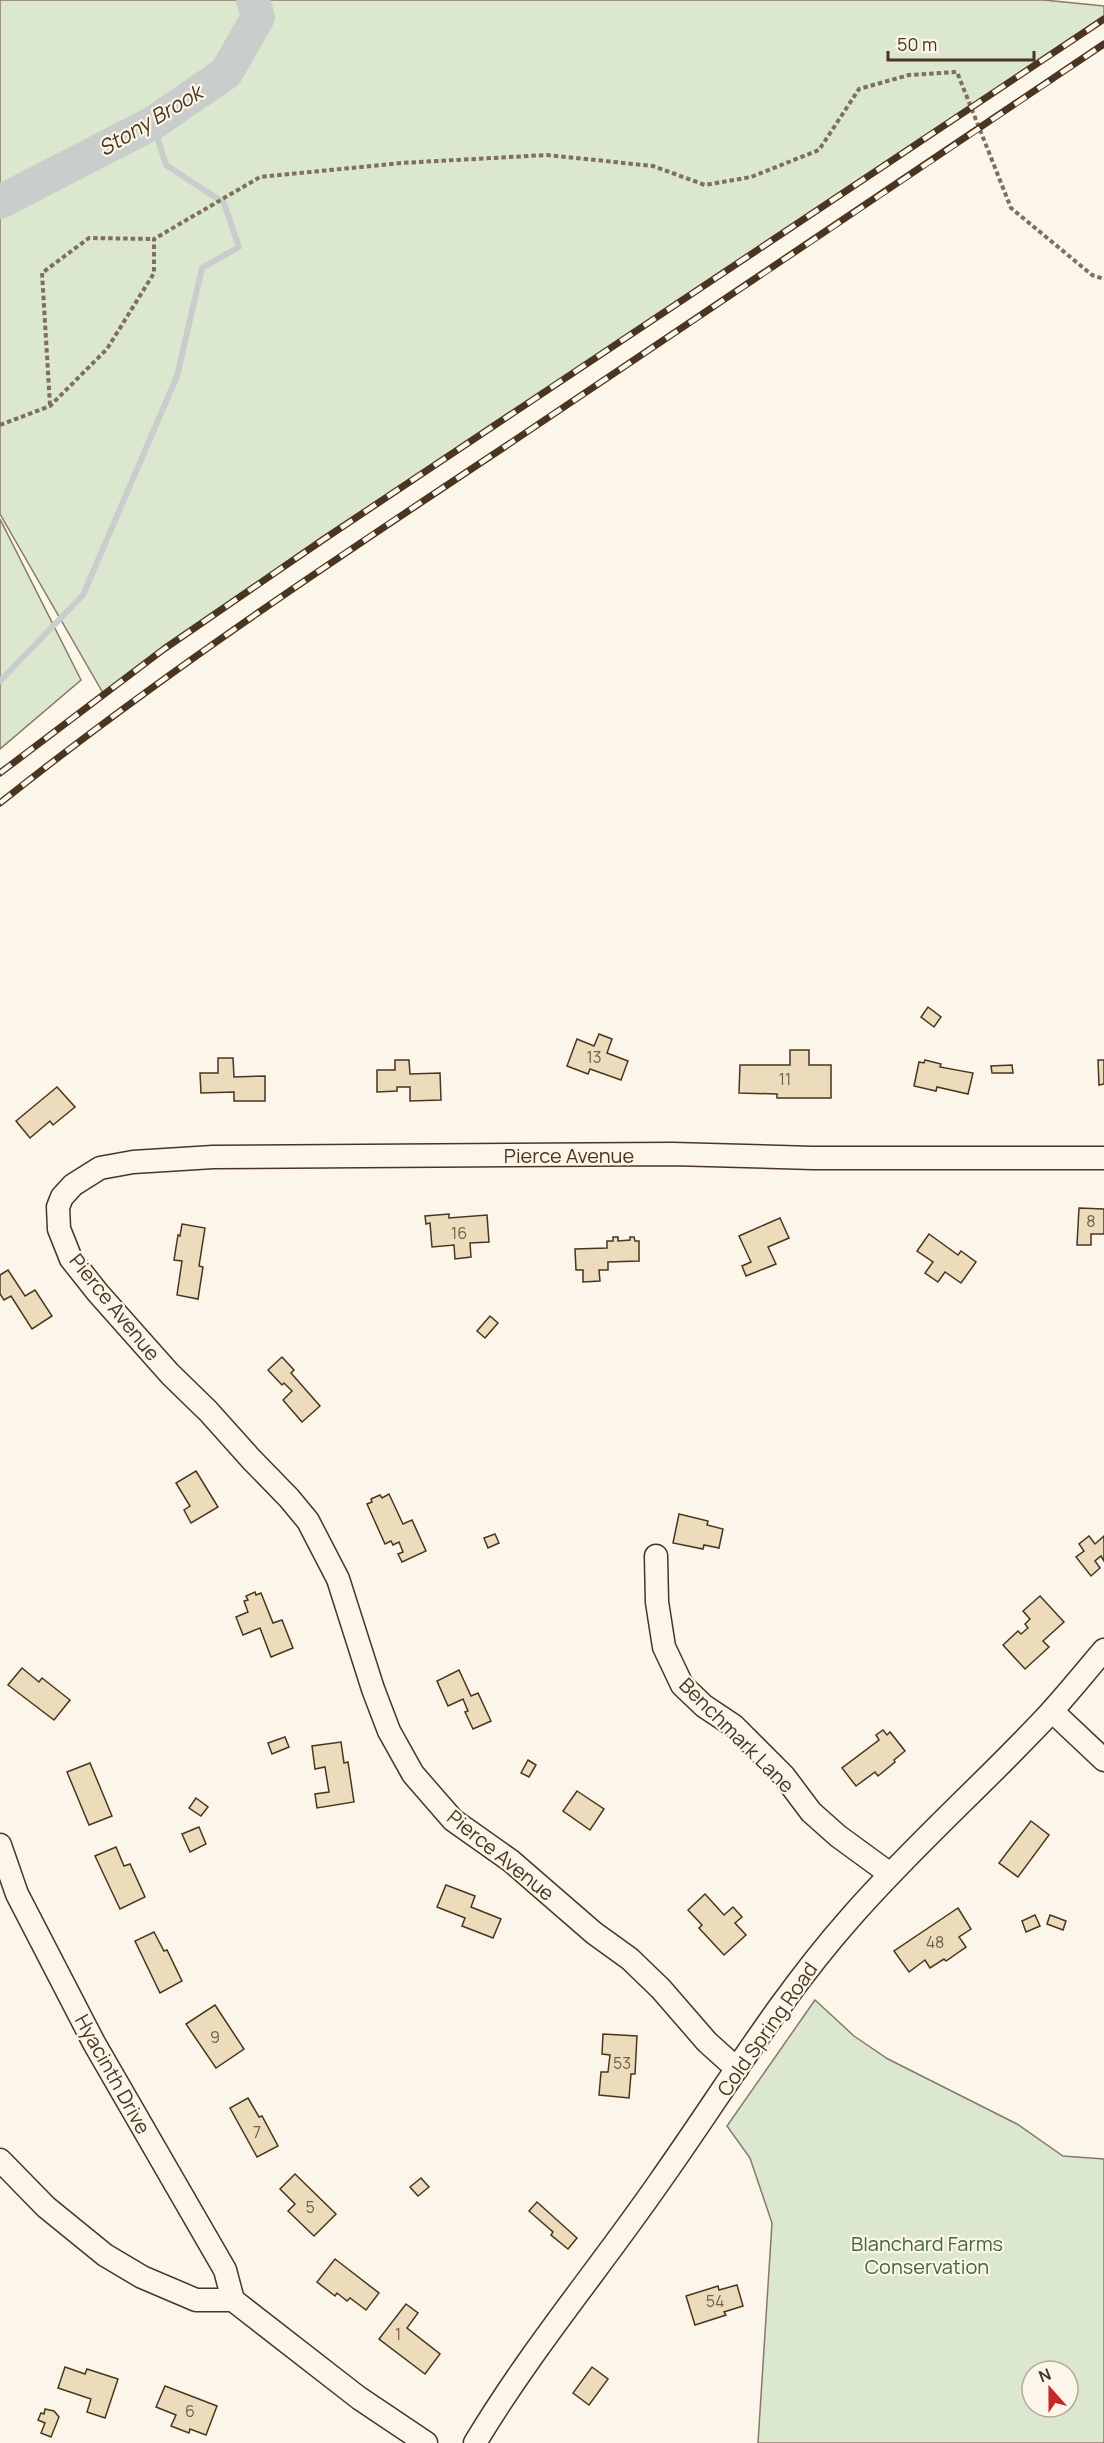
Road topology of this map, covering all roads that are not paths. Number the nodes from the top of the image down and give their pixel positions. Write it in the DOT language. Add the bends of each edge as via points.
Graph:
graph roads {
  1 [pos="1104,1158"];
  2 [pos="656,1556"];
  3 [pos="1104,1650"];
  4 [pos="1052,1711"];
  5 [pos="1104,1760"];
  6 [pos="0,1845"];
  7 [pos="890,1874"];
  8 [pos="737,2069"];
  9 [pos="0,2160"];
  10 [pos="233,2300"];
  11 [pos="426,2443"];
  12 [pos="475,2443"];
  1 -- 8 [label="street, Pierce Avenue" via="213,1157 100,1168 62,1197 58,1207 59,1229 71,1259 170,1374 308,1521 338,1579 389,1731 413,1774 453,1820 511,1861 630,1959"];
  2 -- 7 [label="street, Benchmark Lane" via="657,1602 664,1647 682,1685 734,1726 784,1776 811,1812"];
  3 -- 4 [label="street, Cold Spring Road"];
  4 -- 5 [label="street"];
  4 -- 7 [label="street, Cold Spring Road"];
  6 -- 10 [label="street, Hyacinth Drive" via="17,1894 94,2043 225,2270"];
  7 -- 8 [label="street, Cold Spring Road" via="792,1988"];
  8 -- 12 [label="street, Cold Spring Road" via="624,2232 512,2383"];
  9 -- 10 [label="street" via="46,2207 105,2255 142,2277 196,2300"];
  10 -- 11 [label="street" via="354,2394"];
}
